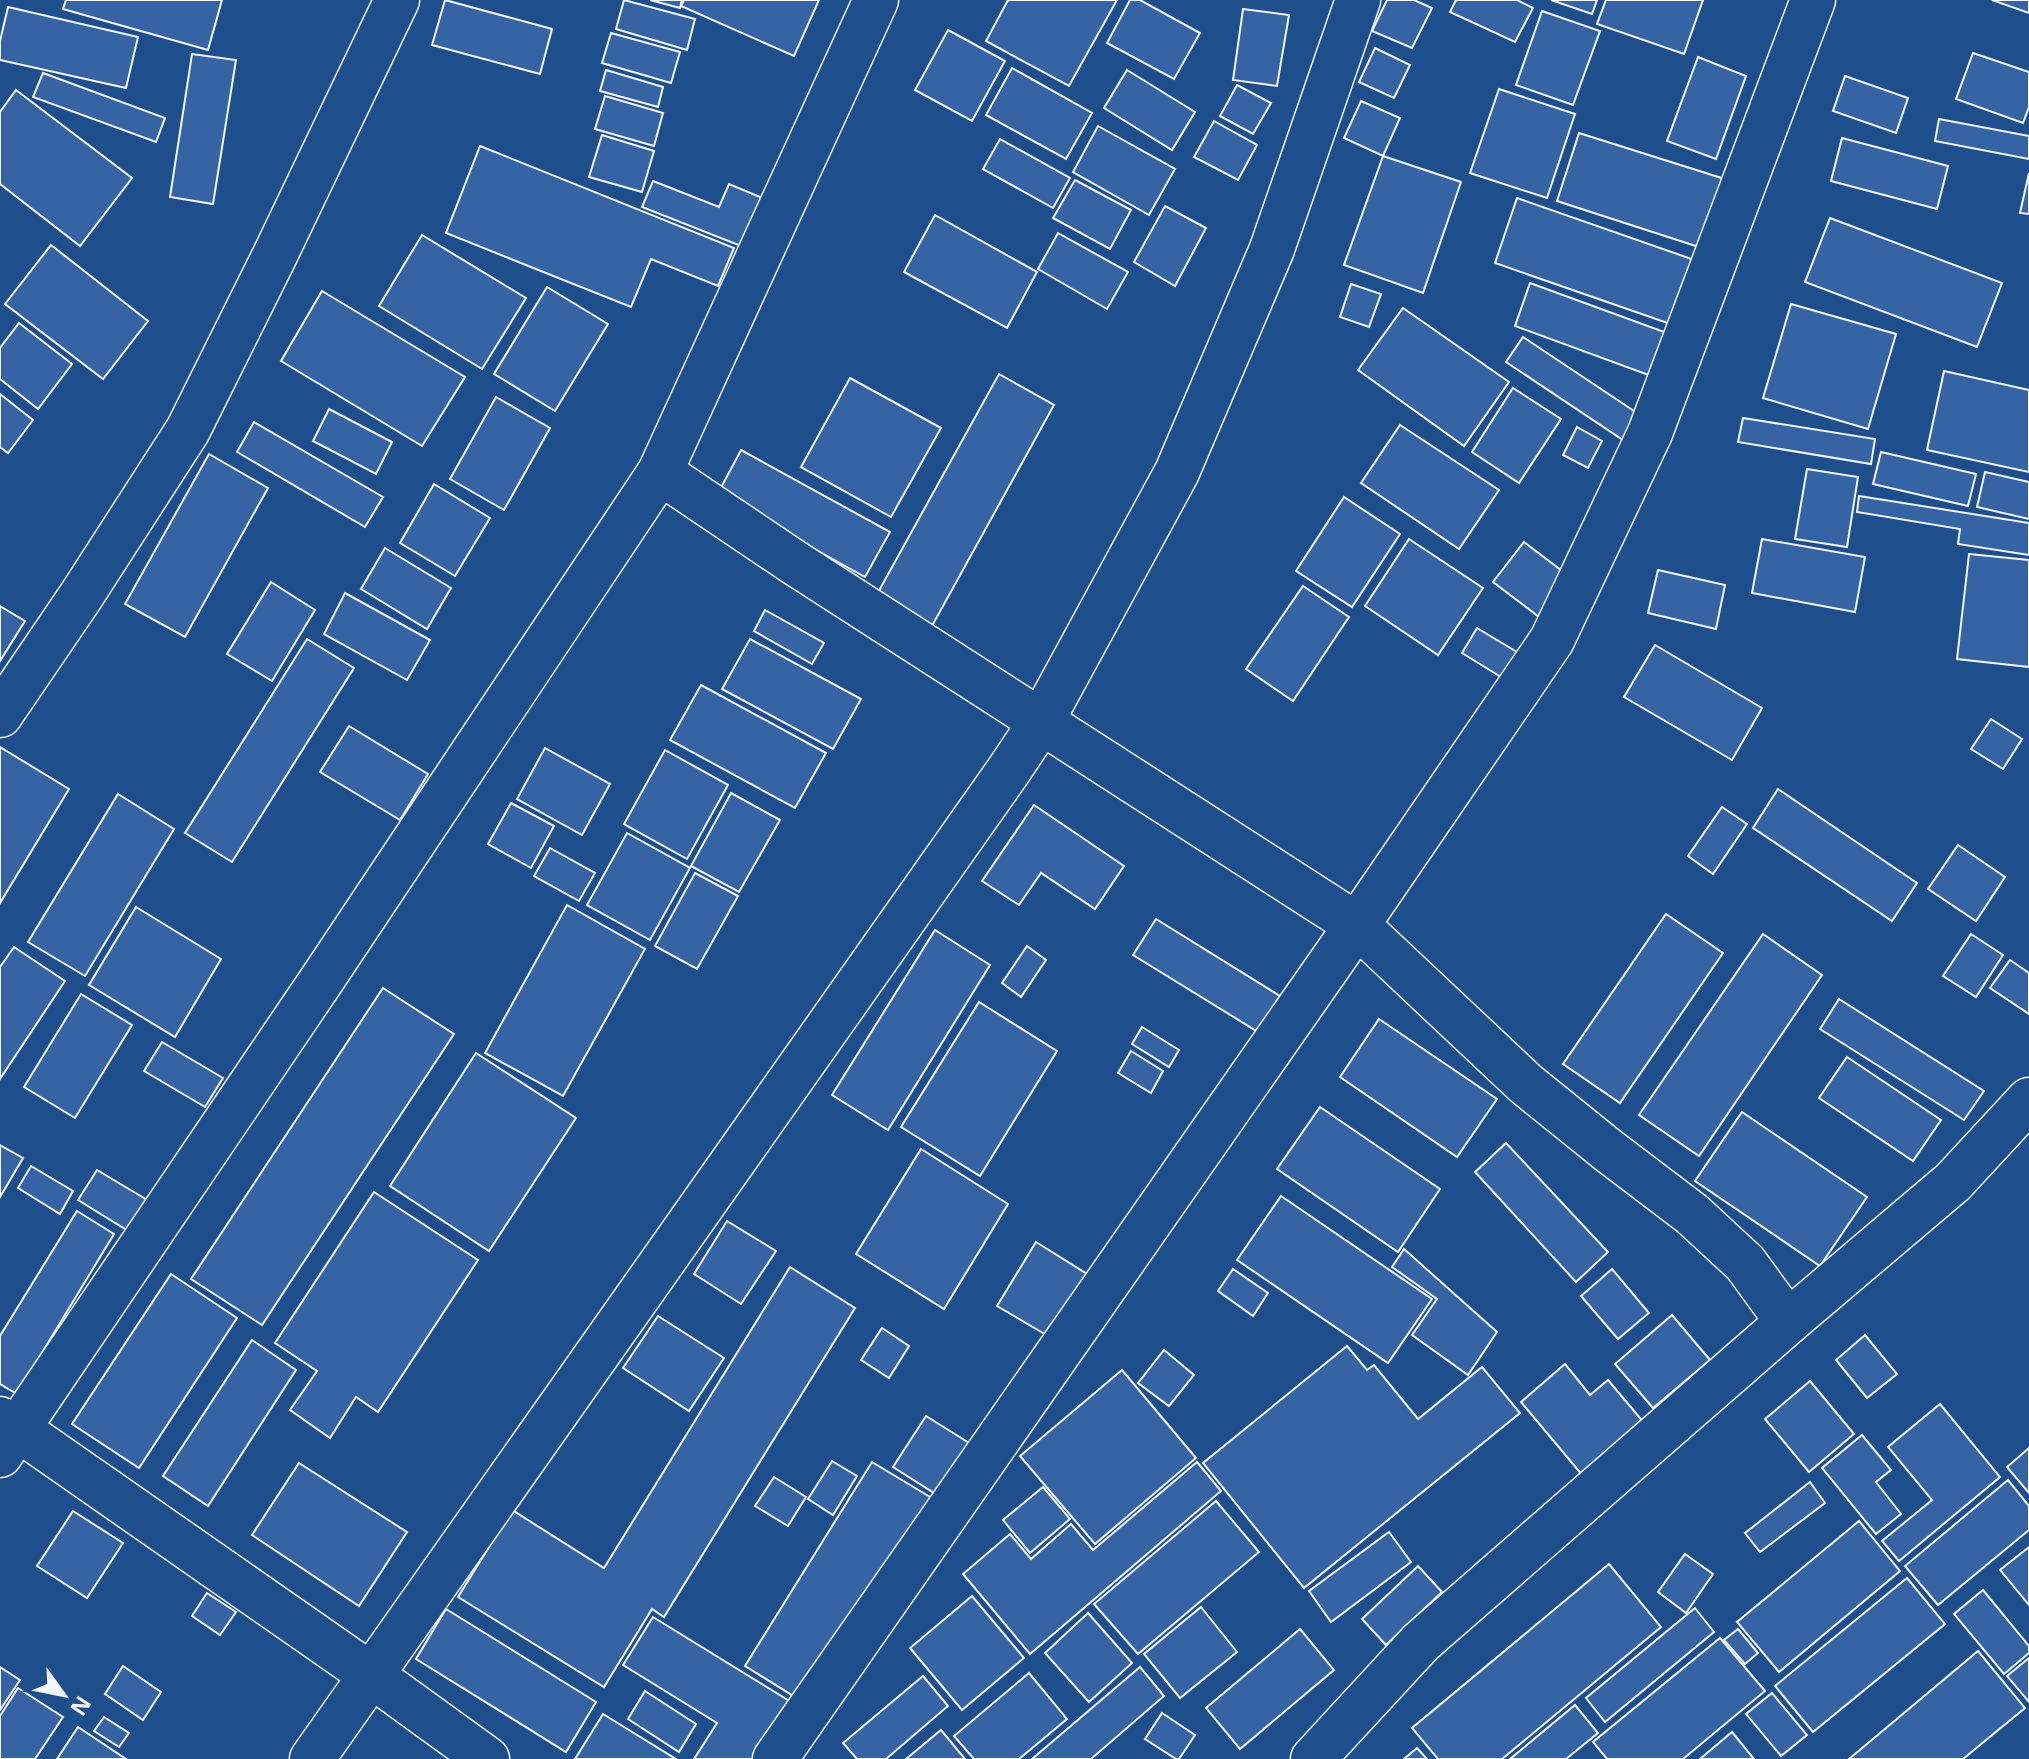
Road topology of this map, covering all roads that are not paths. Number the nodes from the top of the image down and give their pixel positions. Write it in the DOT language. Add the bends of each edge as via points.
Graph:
graph roads {
  1 [pos="397,0"];
  2 [pos="876,0"];
  3 [pos="1358,0"];
  4 [pos="1813,0"];
  5 [pos="660,472"];
  6 [pos="0,715"];
  7 [pos="1041,722"];
  8 [pos="1357,925"];
  9 [pos="2029,1100"];
  10 [pos="1788,1322"];
  11 [pos="6,1435"];
  12 [pos="371,1675"];
  13 [pos="312,1759"];
  14 [pos="487,1759"];
  15 [pos="775,1759"];
  16 [pos="1313,1759"];
  1 -- 6 [label="street" via="188,430"];
  2 -- 5 [label="street"];
  3 -- 7 [label="street" via="1272,249 1177,472"];
  4 -- 8 [label="street" via="1650,433 1552,640"];
  5 -- 7 [label="street"];
  5 -- 11 [label="street" via="323,978"];
  7 -- 8 [label="street"];
  7 -- 12 [label="street"];
  8 -- 10 [label="street" via="1526,1084 1692,1214 1745,1263"];
  8 -- 15 [label="street"];
  9 -- 10 [label="street" via="1953,1182"];
  10 -- 16 [label="street" via="1421,1642"];
  11 -- 12 [label="street"];
  12 -- 13 [label="street"];
  12 -- 14 [label="street"];
}
